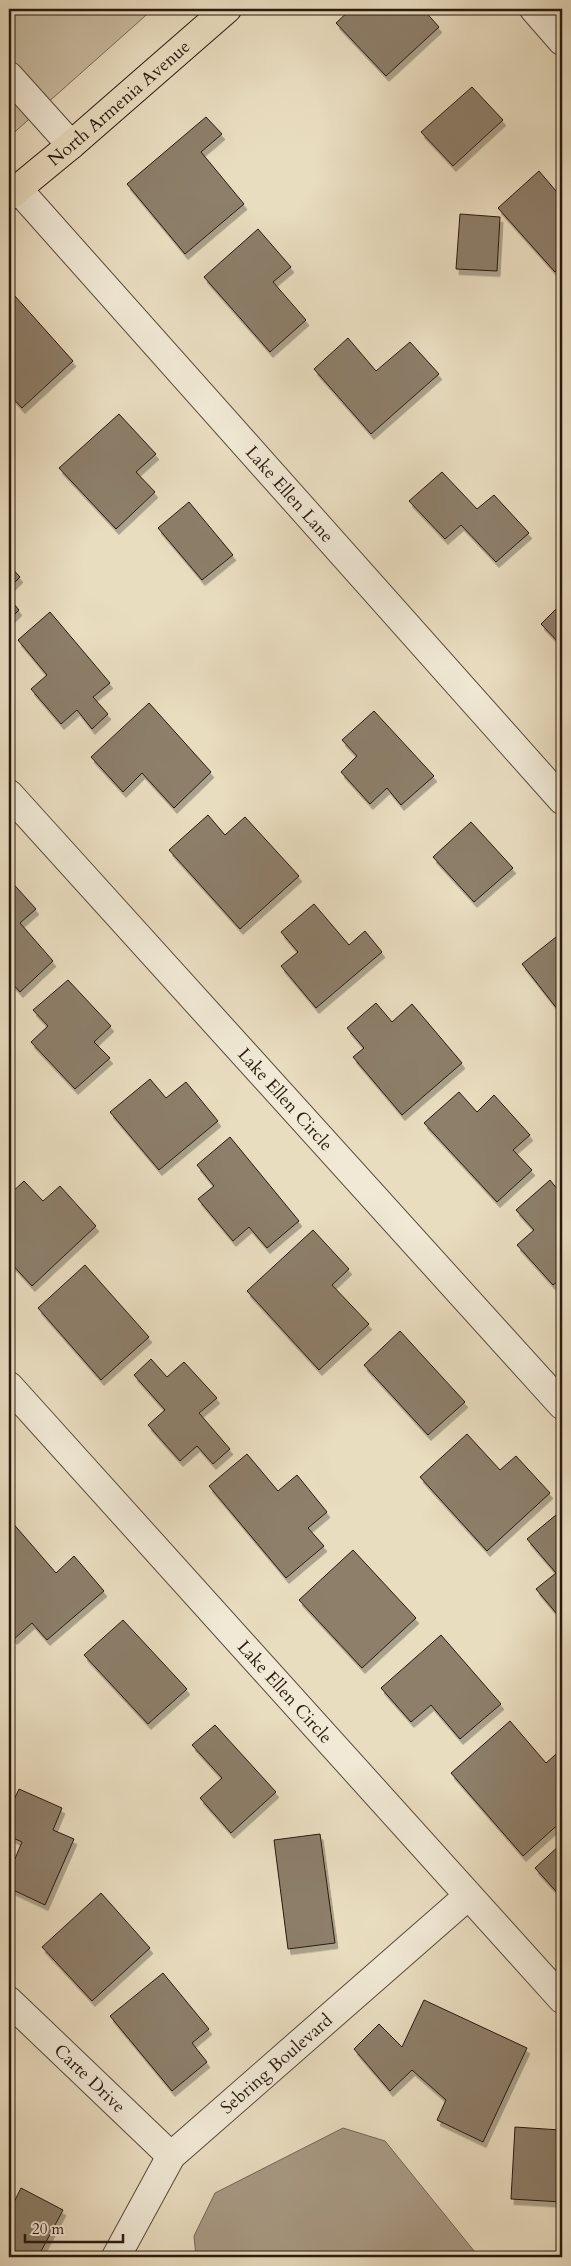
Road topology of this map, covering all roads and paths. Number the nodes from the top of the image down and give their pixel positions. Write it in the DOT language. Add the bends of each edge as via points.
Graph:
graph roads {
  1 [pos="227,9"];
  2 [pos="534,9"];
  3 [pos="562,41"];
  4 [pos="9,76"];
  5 [pos="71,145"];
  6 [pos="13,192"];
  7 [pos="9,794"];
  8 [pos="562,800"];
  9 [pos="9,1386"];
  10 [pos="562,1405"];
  11 [pos="468,1896"];
  12 [pos="562,1999"];
  13 [pos="9,2001"];
  14 [pos="171,2156"];
  15 [pos="116,2257"];
  1 -- 5 [label="main road, North Armenia Avenue"];
  2 -- 3 [label="street"];
  4 -- 5 [label="street"];
  5 -- 6 [label="main road, North Armenia Avenue"];
  6 -- 8 [label="street, Lake Ellen Lane"];
  7 -- 10 [label="street, Lake Ellen Circle"];
  9 -- 11 [label="street, Lake Ellen Circle"];
  11 -- 12 [label="street, Lake Ellen Circle"];
  11 -- 14 [label="street, Sebring Boulevard"];
  13 -- 14 [label="street, Carte Drive"];
  14 -- 15 [label="street, Sebring Boulevard"];
}
